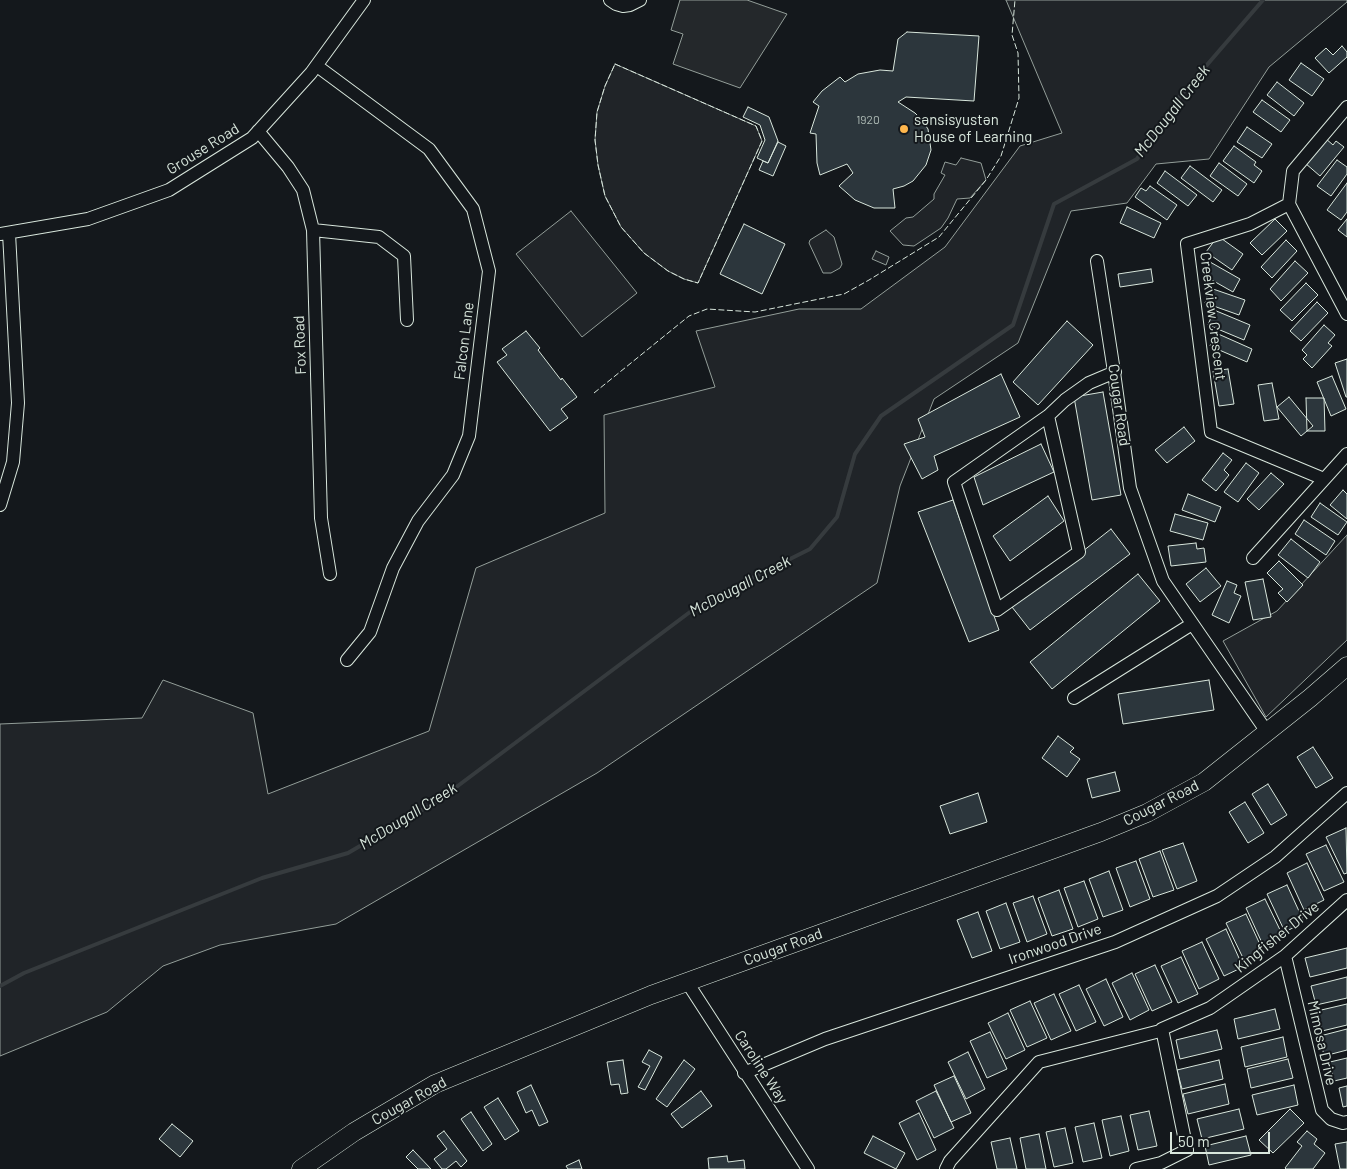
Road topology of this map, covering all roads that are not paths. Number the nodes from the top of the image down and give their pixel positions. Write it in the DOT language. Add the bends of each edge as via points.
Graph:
graph roads {
  1 [pos="364,0"];
  2 [pos="610,0"];
  3 [pos="640,0"];
  4 [pos="316,66"];
  5 [pos="1347,107"];
  6 [pos="258,131"];
  7 [pos="1290,204"];
  8 [pos="313,230"];
  9 [pos="4,234"];
  10 [pos="1097,261"];
  11 [pos="1347,314"];
  12 [pos="407,320"];
  13 [pos="1114,372"];
  14 [pos="1048,416"];
  15 [pos="1347,454"];
  16 [pos="1324,479"];
  17 [pos="0,505"];
  18 [pos="1252,558"];
  19 [pos="330,574"];
  20 [pos="1192,624"];
  21 [pos="347,660"];
  22 [pos="1347,666"];
  23 [pos="1074,698"];
  24 [pos="1267,732"];
  25 [pos="1347,793"];
  26 [pos="1347,900"];
  27 [pos="1285,956"];
  28 [pos="687,982"];
  29 [pos="1160,1032"];
  30 [pos="744,1072"];
  31 [pos="1347,1122"];
  32 [pos="301,1169"];
  33 [pos="808,1169"];
  34 [pos="946,1169"];
  35 [pos="1136,1169"];
  1 -- 4 [label="street, Grouse Road"];
  2 -- 3 [label="street" via="623,6"];
  4 -- 6 [label="street, Grouse Road"];
  4 -- 21 [label="street, Falcon Lane" via="429,150 473,209 488,271 469,436 452,475 418,521 393,568 370,632"];
  5 -- 7 [label="street" via="1293,171"];
  6 -- 8 [label="street, Fox Road" via="303,190"];
  6 -- 9 [label="street, Grouse Road" via="252,138 169,190 88,219"];
  7 -- 11 [label="street"];
  7 -- 16 [label="street, Creekview Crescent" via="1250,224 1187,244 1211,432"];
  8 -- 12 [label="street" via="379,237 404,256"];
  8 -- 19 [label="street, Fox Road" via="321,518"];
  9 -- 17 [label="street" via="18,403 14,462"];
  10 -- 13 [label="street, Cougar Road"];
  13 -- 14 [label="street" via="1089,383"];
  13 -- 20 [label="street, Cougar Road" via="1130,488 1163,581"];
  14 -- 14 [label="street" via="954,482 997,610 1079,552"];
  15 -- 16 [label="street"];
  16 -- 18 [label="street"];
  20 -- 23 [label="street"];
  20 -- 24 [label="street, Cougar Road"];
  22 -- 24 [label="street, Cougar Road"];
  24 -- 28 [label="street, Cougar Road" via="1204,782 1147,813"];
  25 -- 30 [label="street, Ironwood Drive" via="1275,856 1217,896 1115,942 825,1039"];
  26 -- 27 [label="street, Kingfisher Drive"];
  27 -- 31 [label="street, Mimosa Drive" via="1322,1110 1331,1119"];
  27 -- 35 [label="street, Kingfisher Drive" via="1210,1008 1162,1030 1187,1150 1161,1163"];
  28 -- 30 [label="street, Caroline Way"];
  28 -- 32 [label="street, Cougar Road" via="435,1084 354,1132"];
  29 -- 34 [label="street" via="1040,1062"];
  30 -- 33 [label="street, Caroline Way"];
}
